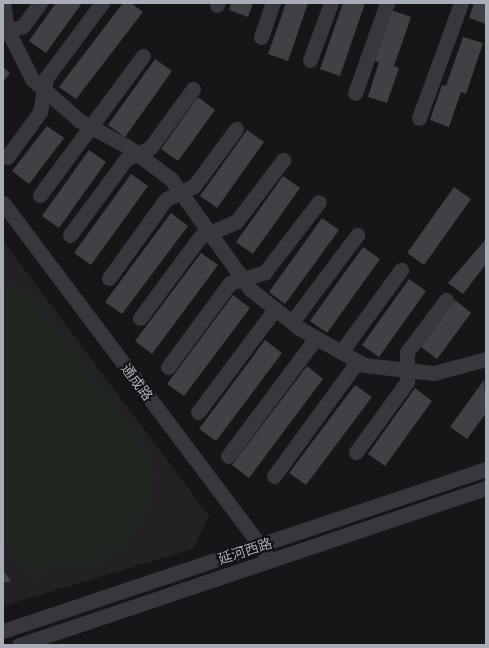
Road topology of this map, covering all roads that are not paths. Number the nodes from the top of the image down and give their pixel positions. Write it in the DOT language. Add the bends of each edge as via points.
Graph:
graph roads {
  1 [pos="3,3"];
  2 [pos="40,3"];
  3 [pos="102,3"];
  4 [pos="273,3"];
  5 [pos="331,3"];
  6 [pos="387,3"];
  7 [pos="461,3"];
  8 [pos="6,32"];
  9 [pos="261,37"];
  10 [pos="143,56"];
  11 [pos="310,60"];
  12 [pos="44,89"];
  13 [pos="194,89"];
  14 [pos="355,93"];
  15 [pos="419,118"];
  16 [pos="91,127"];
  17 [pos="236,129"];
  18 [pos="138,154"];
  19 [pos="7,157"];
  20 [pos="283,160"];
  21 [pos="181,192"];
  22 [pos="40,195"];
  23 [pos="319,202"];
  24 [pos="3,203"];
  25 [pos="211,232"];
  26 [pos="70,235"];
  27 [pos="357,236"];
  28 [pos="401,270"];
  29 [pos="108,278"];
  30 [pos="243,279"];
  31 [pos="446,300"];
  32 [pos="275,309"];
  33 [pos="140,318"];
  34 [pos="292,322"];
  35 [pos="316,338"];
  36 [pos="341,352"];
  37 [pos="486,359"];
  38 [pos="357,362"];
  39 [pos="168,367"];
  40 [pos="407,370"];
  41 [pos="198,412"];
  42 [pos="356,452"];
  43 [pos="228,456"];
  44 [pos="486,469"];
  45 [pos="274,476"];
  46 [pos="486,488"];
  47 [pos="260,546"];
  48 [pos="272,561"];
  49 [pos="3,631"];
  50 [pos="19,645"];
  1 -- 8 [label="street"];
  2 -- 8 [label="street" via="23,26"];
  3 -- 12 [label="street" via="46,78"];
  4 -- 9 [label="street"];
  5 -- 11 [label="street"];
  6 -- 14 [label="street"];
  7 -- 15 [label="street"];
  8 -- 12 [label="street" via="32,79"];
  10 -- 16 [label="street"];
  12 -- 16 [label="street" via="80,121"];
  12 -- 19 [label="street" via="40,112"];
  13 -- 18 [label="street" via="150,148"];
  16 -- 18 [label="street"];
  16 -- 22 [label="street"];
  17 -- 21 [label="street" via="194,186"];
  18 -- 21 [label="street" via="171,178"];
  18 -- 26 [label="street" via="126,159"];
  20 -- 25 [label="street" via="236,222"];
  21 -- 25 [label="street"];
  21 -- 29 [label="street" via="166,199"];
  23 -- 30 [label="street" via="265,272"];
  24 -- 47 [label="street, 通成路"];
  25 -- 30 [label="street"];
  25 -- 33 [label="street" via="200,237"];
  27 -- 34 [label="street"];
  28 -- 36 [label="street"];
  30 -- 32 [label="street" via="250,289"];
  30 -- 39 [label="street" via="230,284"];
  31 -- 40 [label="street" via="407,352"];
  32 -- 34 [label="street"];
  32 -- 41 [label="street"];
  34 -- 35 [label="street"];
  35 -- 36 [label="street"];
  35 -- 43 [label="street"];
  36 -- 38 [label="street"];
  37 -- 40 [label="street" via="434,373"];
  38 -- 40 [label="street" via="364,366"];
  38 -- 45 [label="street"];
  40 -- 42 [label="street" via="407,382"];
  44 -- 47 [label="street, 延河西路"];
  46 -- 48 [label="street, 延河西路"];
  47 -- 48 [label="street, 通成路"];
  47 -- 49 [label="street, 延河西路"];
  48 -- 50 [label="street, 延河西路"];
}
